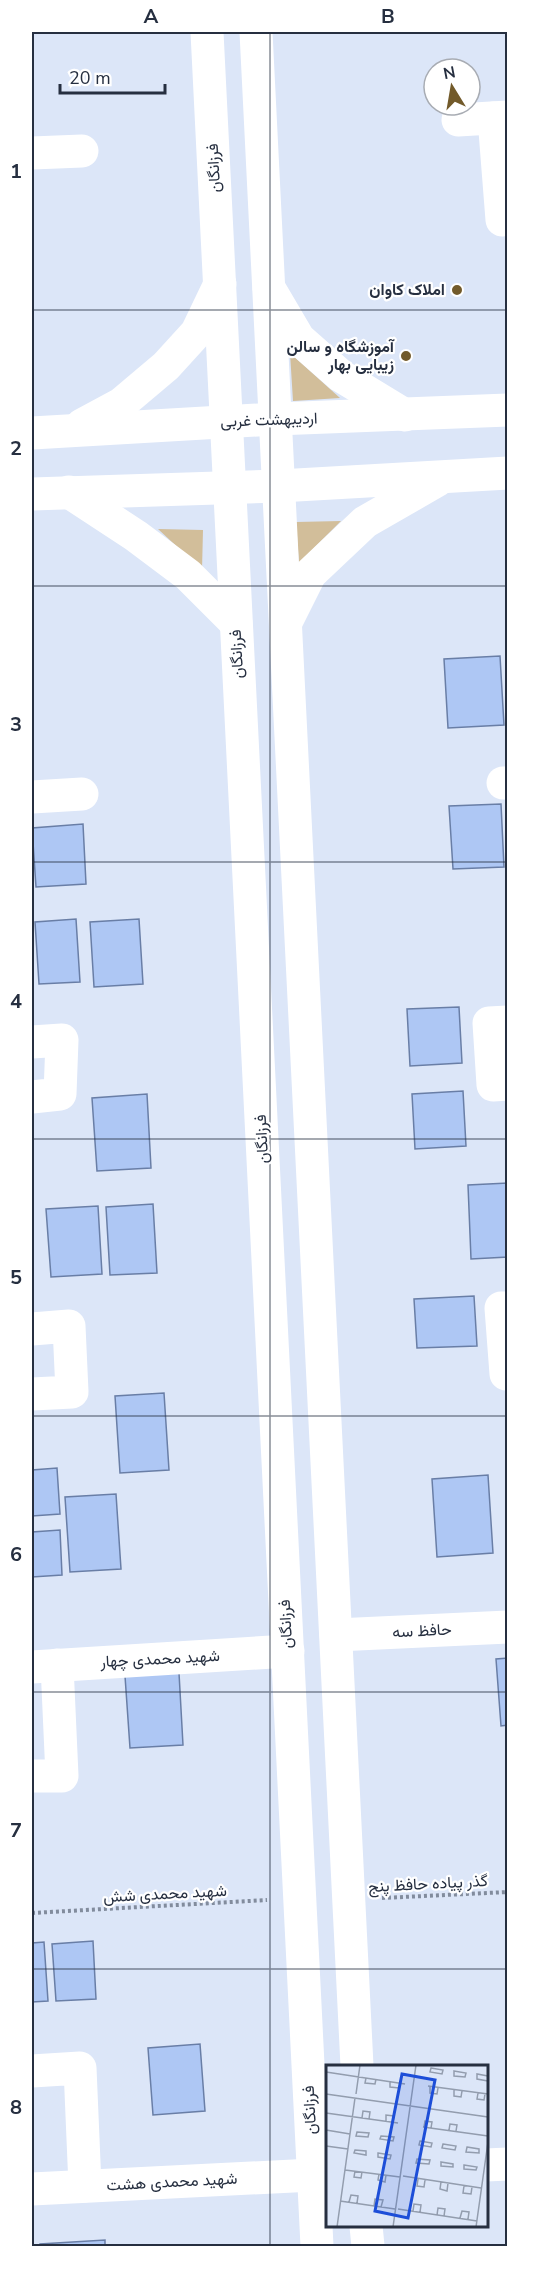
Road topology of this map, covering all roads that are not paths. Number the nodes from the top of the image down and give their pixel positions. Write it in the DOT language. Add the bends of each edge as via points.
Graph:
graph roads {
  1 [pos="207,32"];
  2 [pos="256,32"];
  3 [pos="501,117"];
  4 [pos="458,120"];
  5 [pos="82,151"];
  6 [pos="32,153"];
  7 [pos="507,219"];
  8 [pos="220,284"];
  9 [pos="269,288"];
  10 [pos="507,411"];
  11 [pos="405,415"];
  12 [pos="275,419"];
  13 [pos="225,421"];
  14 [pos="71,431"];
  15 [pos="32,433"];
  16 [pos="507,473"];
  17 [pos="444,476"];
  18 [pos="279,486"];
  19 [pos="229,487"];
  20 [pos="69,492"];
  21 [pos="32,494"];
  22 [pos="286,622"];
  23 [pos="236,623"];
  24 [pos="82,794"];
  25 [pos="32,797"];
  26 [pos="507,1022"];
  27 [pos="32,1042"];
  28 [pos="507,1084"];
  29 [pos="32,1097"];
  30 [pos="507,1308"];
  31 [pos="32,1329"];
  32 [pos="507,1374"];
  33 [pos="32,1394"];
  34 [pos="507,1627"];
  35 [pos="336,1635"];
  36 [pos="288,1651"];
  37 [pos="44,1666"];
  38 [pos="32,1776"];
  39 [pos="357,2065"];
  40 [pos="32,2071"];
  41 [pos="507,2164"];
  42 [pos="488,2165"];
  43 [pos="313,2175"];
  44 [pos="85,2186"];
  45 [pos="32,2189"];
  46 [pos="366,2227"];
  47 [pos="317,2247"];
  48 [pos="368,2247"];
  1 -- 8 [label="street, فرزانگان"];
  2 -- 9 [label="street"];
  3 -- 4 [label="street"];
  3 -- 7 [label="street" via="502,220"];
  5 -- 6 [label="street"];
  8 -- 13 [label="street, فرزانگان"];
  8 -- 14 [label="street" via="196,333 166,366 121,404"];
  9 -- 11 [label="street" via="299,339 341,376"];
  9 -- 12 [label="street"];
  10 -- 11 [label="street, اردیبهشت غربی"];
  11 -- 12 [label="street, اردیبهشت غربی"];
  12 -- 13 [label="street, اردیبهشت غربی"];
  12 -- 18 [label="street"];
  13 -- 14 [label="street, اردیبهشت غربی"];
  13 -- 19 [label="street, فرزانگان"];
  14 -- 15 [label="street, اردیبهشت غربی"];
  16 -- 17 [label="street"];
  17 -- 18 [label="street"];
  17 -- 22 [label="street" via="365,522 310,574"];
  18 -- 19 [label="street"];
  18 -- 22 [label="street"];
  19 -- 20 [label="street"];
  19 -- 23 [label="street, فرزانگان"];
  20 -- 21 [label="street"];
  20 -- 23 [label="street" via="188,575"];
  22 -- 35 [label="street"];
  23 -- 36 [label="street, فرزانگان"];
  24 -- 25 [label="street"];
  26 -- 28 [label="street" via="489,1023 493,1085"];
  27 -- 29 [label="street" via="62,1040 60,1094"];
  30 -- 32 [label="street" via="501,1308"];
  31 -- 33 [label="street" via="69,1326 72,1392"];
  34 -- 35 [label="street, حافظ سه"];
  35 -- 39 [label="street"];
  36 -- 37 [label="street, شهید محمدی چهار"];
  36 -- 43 [label="street, فرزانگان"];
  37 -- 38 [label="street" via="62,1776"];
  40 -- 44 [label="street" via="80,2068"];
  41 -- 42 [label="street"];
  43 -- 44 [label="street, شهید محمدی هشت"];
  43 -- 47 [label="street, فرزانگان"];
  44 -- 45 [label="street, شهید محمدی هشت"];
  46 -- 48 [label="street"];
}
